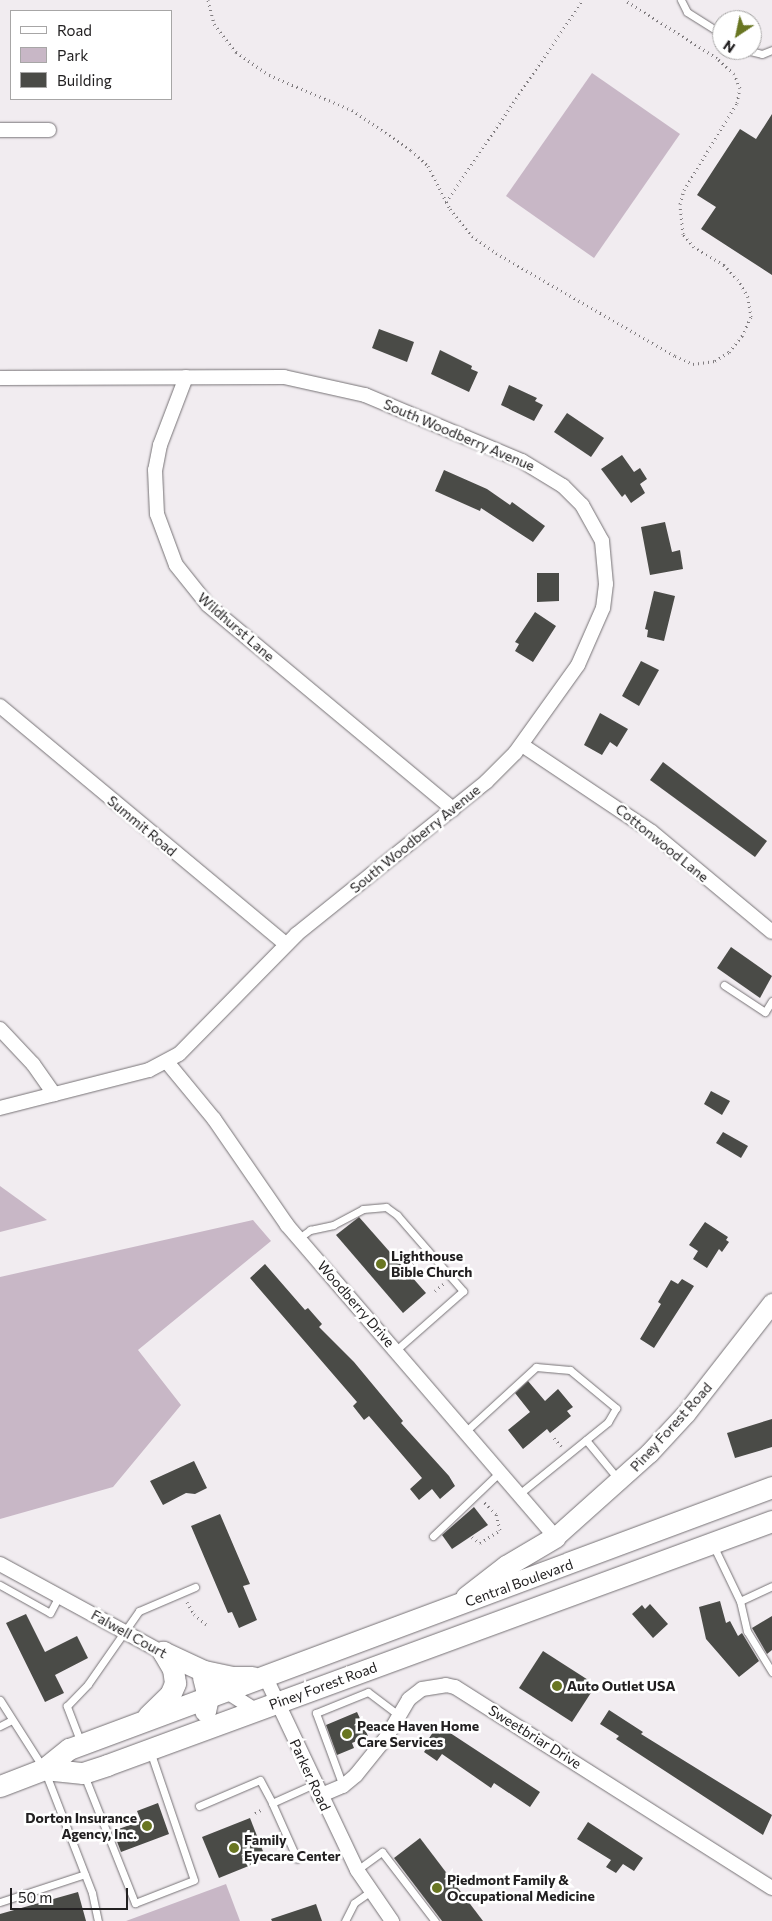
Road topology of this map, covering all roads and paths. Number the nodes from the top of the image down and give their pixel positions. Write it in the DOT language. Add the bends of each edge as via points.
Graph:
graph roads {
  1 [pos="208,0"];
  2 [pos="583,0"];
  3 [pos="625,0"];
  4 [pos="681,0"];
  5 [pos="712,28"];
  6 [pos="0,130"];
  7 [pos="49,130"];
  8 [pos="446,202"];
  9 [pos="0,378"];
  10 [pos="186,378"];
  11 [pos="0,706"];
  12 [pos="522,745"];
  13 [pos="453,809"];
  14 [pos="772,932"];
  15 [pos="286,944"];
  16 [pos="724,985"];
  17 [pos="772,1001"];
  18 [pos="0,1029"];
  19 [pos="167,1062"];
  20 [pos="54,1094"];
  21 [pos="0,1108"];
  22 [pos="299,1238"];
  23 [pos="772,1303"];
  24 [pos="396,1350"];
  25 [pos="466,1431"];
  26 [pos="586,1440"];
  27 [pos="500,1472"];
  28 [pos="621,1482"];
  29 [pos="772,1487"];
  30 [pos="519,1494"];
  31 [pos="492,1512"];
  32 [pos="772,1521"];
  33 [pos="433,1536"];
  34 [pos="472,1537"];
  35 [pos="555,1537"];
  36 [pos="712,1543"];
  37 [pos="0,1564"];
  38 [pos="0,1585"];
  39 [pos="772,1586"];
  40 [pos="195,1587"];
  41 [pos="182,1592"];
  42 [pos="59,1596"];
  43 [pos="740,1601"];
  44 [pos="450,1609"];
  45 [pos="206,1624"];
  46 [pos="127,1632"];
  47 [pos="163,1652"];
  48 [pos="772,1672"];
  49 [pos="265,1676"];
  50 [pos="212,1688"];
  51 [pos="0,1700"];
  52 [pos="278,1702"];
  53 [pos="255,1710"];
  54 [pos="399,1716"];
  55 [pos="12,1720"];
  56 [pos="141,1722"];
  57 [pos="0,1726"];
  58 [pos="81,1744"];
  59 [pos="149,1748"];
  60 [pos="107,1766"];
  61 [pos="44,1769"];
  62 [pos="83,1773"];
  63 [pos="0,1786"];
  64 [pos="343,1786"];
  65 [pos="316,1790"];
  66 [pos="272,1803"];
  67 [pos="199,1806"];
  68 [pos="297,1858"];
  69 [pos="357,1870"];
  70 [pos="85,1874"];
  71 [pos="772,1888"];
  72 [pos="370,1891"];
  73 [pos="0,1902"];
  74 [pos="98,1921"];
  75 [pos="345,1921"];
  76 [pos="392,1921"];
  77 [pos="435,1921"];
  1 -- 8 [label="path" via="214,24 236,52 269,75 352,110 411,150 428,166"];
  2 -- 8 [label="path"];
  3 -- 8 [label="path" via="717,58 734,74 740,88 737,102 684,190 680,204 683,234 694,247 724,265 748,297 751,317 729,352 715,361 693,364 675,356 496,253 472,236"];
  4 -- 5 [label="lane" via="687,12"];
  6 -- 7 [label="street"];
  9 -- 10 [label="street, South Woodberry Avenue"];
  10 -- 12 [label="street, South Woodberry Avenue" via="284,377 365,395 522,461 563,486 582,505 602,541 606,584 603,608 578,664"];
  10 -- 13 [label="street, Wildhurst Lane" via="160,445 155,470 157,514 176,565 208,605"];
  11 -- 15 [label="street, Summit Road"];
  12 -- 13 [label="street, South Woodberry Avenue" via="486,782"];
  12 -- 14 [label="street, Cottonwood Lane" via="652,832"];
  13 -- 15 [label="street, South Woodberry Avenue"];
  15 -- 19 [label="street, South Woodberry Avenue" via="179,1054"];
  16 -- 17 [label="lane" via="765,1012"];
  18 -- 20 [label="street" via="33,1064"];
  19 -- 20 [label="street, South Woodberry Avenue" via="149,1070"];
  19 -- 22 [label="street, Woodberry Drive" via="214,1119 258,1186"];
  20 -- 21 [label="street, South Woodberry Avenue"];
  22 -- 24 [label="street, Woodberry Drive"];
  22 -- 24 [label="lane" via="310,1230 333,1225 363,1210 386,1207 397,1215 463,1292"];
  23 -- 28 [label="main road, Piney Forest Road" via="686,1413"];
  24 -- 25 [label="street, Woodberry Drive"];
  25 -- 26 [label="lane" via="536,1367 570,1370 616,1408 608,1422"];
  25 -- 27 [label="street, Woodberry Drive"];
  26 -- 28 [label="lane"];
  26 -- 30 [label="lane"];
  27 -- 30 [label="street, Woodberry Drive"];
  27 -- 33 [label="lane"];
  28 -- 35 [label="main road, Piney Forest Road"];
  29 -- 44 [label="main road, Central Boulevard"];
  30 -- 35 [label="street, Woodberry Drive"];
  31 -- 34 [label="path" via="498,1519 500,1530 480,1544"];
  32 -- 36 [label="main road"];
  35 -- 44 [label="main road" via="506,1566"];
  36 -- 43 [label="lane"];
  36 -- 52 [label="main road, Piney Forest Road"];
  37 -- 42 [label="street, Falwell Court"];
  38 -- 42 [label="lane" via="50,1613"];
  39 -- 43 [label="lane"];
  40 -- 41 [label="lane"];
  41 -- 45 [label="path" via="194,1614"];
  41 -- 46 [label="lane" via="139,1611"];
  42 -- 46 [label="street, Falwell Court"];
  43 -- 48 [label="lane" via="747,1631"];
  44 -- 49 [label="main road, Central Boulevard"];
  46 -- 47 [label="street, Falwell Court"];
  46 -- 58 [label="lane" via="67,1706"];
  47 -- 49 [label="main road" via="204,1671 232,1677"];
  47 -- 50 [label="street, Falwell Court"];
  47 -- 56 [label="main road" via="173,1670 175,1683 162,1704"];
  49 -- 50 [label="main road, Piney Forest Road"];
  49 -- 52 [label="street, Parker Road"];
  50 -- 53 [label="street, Falwell Court"];
  50 -- 56 [label="main road, Piney Forest Road"];
  50 -- 60 [label="main road" via="206,1709 195,1720 116,1750"];
  51 -- 55 [label="lane"];
  52 -- 53 [label="main road, Piney Forest Road"];
  52 -- 65 [label="street, Parker Road"];
  53 -- 59 [label="main road, Piney Forest Road"];
  54 -- 64 [label="street, Sweetbriar Drive" via="371,1758"];
  54 -- 64 [label="lane" via="368,1692 316,1713"];
  54 -- 71 [label="street, Sweetbriar Drive" via="409,1699 422,1689 434,1685 455,1687"];
  55 -- 57 [label="lane"];
  55 -- 61 [label="lane"];
  56 -- 58 [label="main road, Piney Forest Road"];
  58 -- 61 [label="main road, Piney Forest Road"];
  59 -- 60 [label="main road, Piney Forest Road"];
  59 -- 62 [label="lane" via="194,1880 135,1903"];
  60 -- 62 [label="main road, Piney Forest Road"];
  61 -- 62 [label="main road, Piney Forest Road"];
  61 -- 63 [label="main road, Piney Forest Road"];
  61 -- 70 [label="lane"];
  64 -- 65 [label="street, Sweetbriar Drive"];
  65 -- 66 [label="lane"];
  65 -- 69 [label="street, Parker Road"];
  66 -- 67 [label="lane" via="260,1780"];
  66 -- 68 [label="lane"];
  69 -- 72 [label="street, Parker Road"];
  69 -- 77 [label="lane" via="382,1852"];
  70 -- 73 [label="lane"];
  70 -- 74 [label="lane"];
  72 -- 75 [label="lane" via="354,1903"];
  72 -- 76 [label="street, Parker Road"];
}
